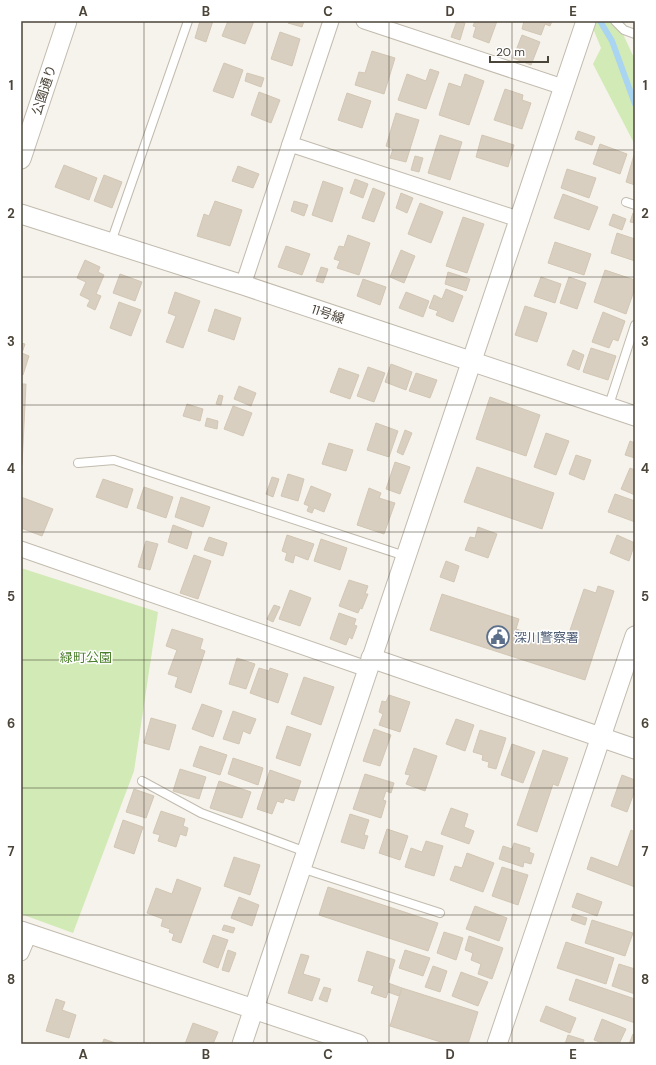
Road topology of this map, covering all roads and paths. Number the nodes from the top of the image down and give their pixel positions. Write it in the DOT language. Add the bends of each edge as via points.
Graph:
graph roads {
  1 [pos="67,21"];
  2 [pos="188,21"];
  3 [pos="331,21"];
  4 [pos="364,21"];
  5 [pos="586,21"];
  6 [pos="614,21"];
  7 [pos="635,34"];
  8 [pos="563,87"];
  9 [pos="290,144"];
  10 [pos="21,159"];
  11 [pos="626,202"];
  12 [pos="635,205"];
  13 [pos="21,214"];
  14 [pos="521,220"];
  15 [pos="111,242"];
  16 [pos="243,285"];
  17 [pos="635,325"];
  18 [pos="471,363"];
  19 [pos="608,408"];
  20 [pos="635,416"];
  21 [pos="78,463"];
  22 [pos="21,549"];
  23 [pos="405,556"];
  24 [pos="635,636"];
  25 [pos="369,664"];
  26 [pos="600,738"];
  27 [pos="635,749"];
  28 [pos="142,781"];
  29 [pos="304,860"];
  30 [pos="440,913"];
  31 [pos="25,933"];
  32 [pos="21,953"];
  33 [pos="254,1009"];
  34 [pos="242,1044"];
  35 [pos="358,1044"];
  36 [pos="497,1044"];
  1 -- 10 [label="street, 公園通り"];
  2 -- 15 [label="lane"];
  3 -- 9 [label="street"];
  4 -- 8 [label="street"];
  5 -- 8 [label="street"];
  6 -- 7 [label="lane" via="624,30"];
  8 -- 14 [label="street"];
  9 -- 14 [label="street"];
  9 -- 16 [label="street"];
  11 -- 12 [label="lane"];
  13 -- 15 [label="street, 11号線"];
  14 -- 18 [label="street"];
  15 -- 16 [label="street, 11号線"];
  16 -- 18 [label="street, 11号線"];
  17 -- 19 [label="lane"];
  18 -- 19 [label="street, 11号線"];
  18 -- 23 [label="street"];
  19 -- 20 [label="street, 11号線"];
  21 -- 23 [label="lane" via="114,460"];
  22 -- 25 [label="street"];
  23 -- 25 [label="street"];
  24 -- 26 [label="street"];
  25 -- 26 [label="street"];
  25 -- 29 [label="street"];
  26 -- 27 [label="street"];
  26 -- 36 [label="street"];
  28 -- 29 [label="lane" via="201,813"];
  29 -- 30 [label="lane"];
  29 -- 33 [label="street"];
  31 -- 32 [label="street"];
  31 -- 33 [label="street"];
  33 -- 34 [label="street"];
  33 -- 35 [label="street"];
}
